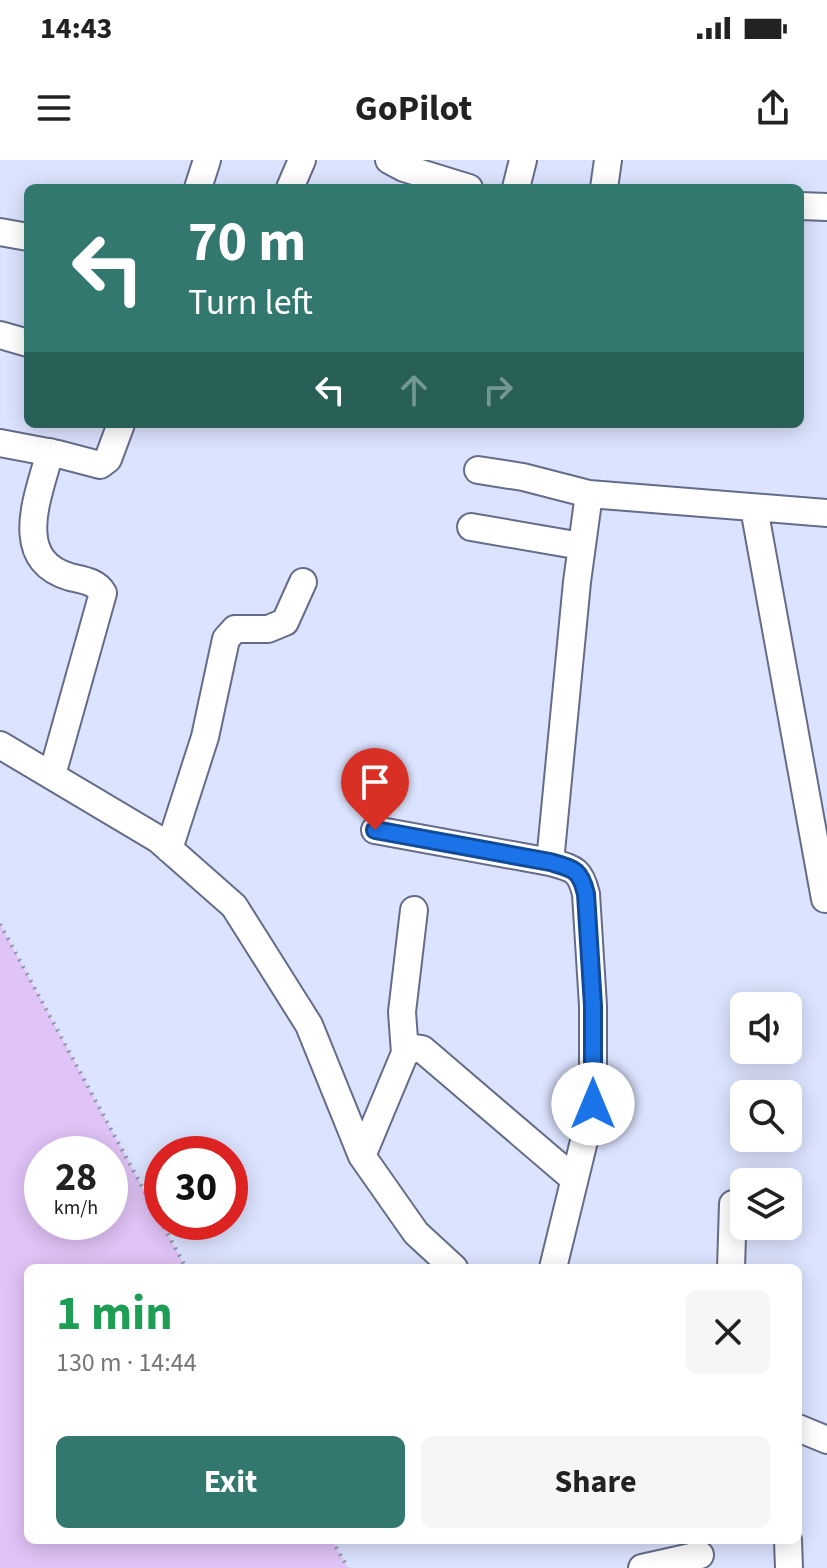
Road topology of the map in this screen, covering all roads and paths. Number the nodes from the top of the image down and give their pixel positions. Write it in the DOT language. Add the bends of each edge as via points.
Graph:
graph roads {
  1 [pos="207,160"];
  2 [pos="302,160"];
  3 [pos="523,160"];
  4 [pos="608,160"];
  5 [pos="397,162"];
  6 [pos="199,184"];
  7 [pos="292,184"];
  8 [pos="458,184"];
  9 [pos="517,184"];
  10 [pos="605,184"];
  11 [pos="804,206"];
  12 [pos="827,207"];
  13 [pos="0,232"];
  14 [pos="24,236"];
  15 [pos="0,335"];
  16 [pos="24,342"];
  17 [pos="119,428"];
  18 [pos="0,443"];
  19 [pos="50,452"];
  20 [pos="478,470"];
  21 [pos="589,494"];
  22 [pos="754,508"];
  23 [pos="827,513"];
  24 [pos="471,527"];
  25 [pos="581,546"];
  26 [pos="303,582"];
  27 [pos="0,745"];
  28 [pos="52,775"];
  29 [pos="375,830"];
  30 [pos="169,849"];
  31 [pos="550,862"];
  32 [pos="825,899"];
  33 [pos="414,910"];
  34 [pos="0,924"];
  35 [pos="405,1053"];
  36 [pos="362,1156"];
  37 [pos="574,1179"];
  38 [pos="732,1240"];
  39 [pos="184,1264"];
  40 [pos="447,1264"];
  41 [pos="554,1264"];
  42 [pos="731,1264"];
  43 [pos="802,1430"];
  44 [pos="827,1440"];
  45 [pos="334,1544"];
  46 [pos="788,1544"];
  47 [pos="700,1554"];
  48 [pos="348,1568"];
  49 [pos="642,1568"];
  50 [pos="789,1568"];
  1 -- 6 [label="street"];
  2 -- 7 [label="street"];
  3 -- 9 [label="street"];
  4 -- 10 [label="street"];
  5 -- 8 [label="street"];
  11 -- 12 [label="street"];
  13 -- 14 [label="street"];
  15 -- 16 [label="street"];
  17 -- 19 [label="street" via="104,464"];
  18 -- 19 [label="street"];
  19 -- 28 [label="street" via="32,521 33,537 49,569 93,583 103,593"];
  20 -- 21 [label="street"];
  21 -- 22 [label="street"];
  21 -- 25 [label="street"];
  22 -- 23 [label="street"];
  22 -- 32 [label="street"];
  24 -- 25 [label="street"];
  25 -- 31 [label="street"];
  26 -- 30 [label="street" via="292,611 278,627 229,632 205,737"];
  27 -- 28 [label="street"];
  28 -- 30 [label="street"];
  29 -- 31 [label="street"];
  30 -- 36 [label="street" via="234,906 309,1025"];
  31 -- 37 [label="street" via="572,868 582,877 586,894 593,1104"];
  33 -- 35 [label="street" via="402,1012"];
  34 -- 39 [label="path"];
  35 -- 36 [label="street"];
  35 -- 37 [label="street" via="422,1049"];
  36 -- 40 [label="street" via="416,1233"];
  37 -- 41 [label="street"];
  38 -- 42 [label="street"];
  43 -- 44 [label="street"];
  45 -- 48 [label="path"];
  46 -- 50 [label="street"];
  47 -- 49 [label="street"];
}
